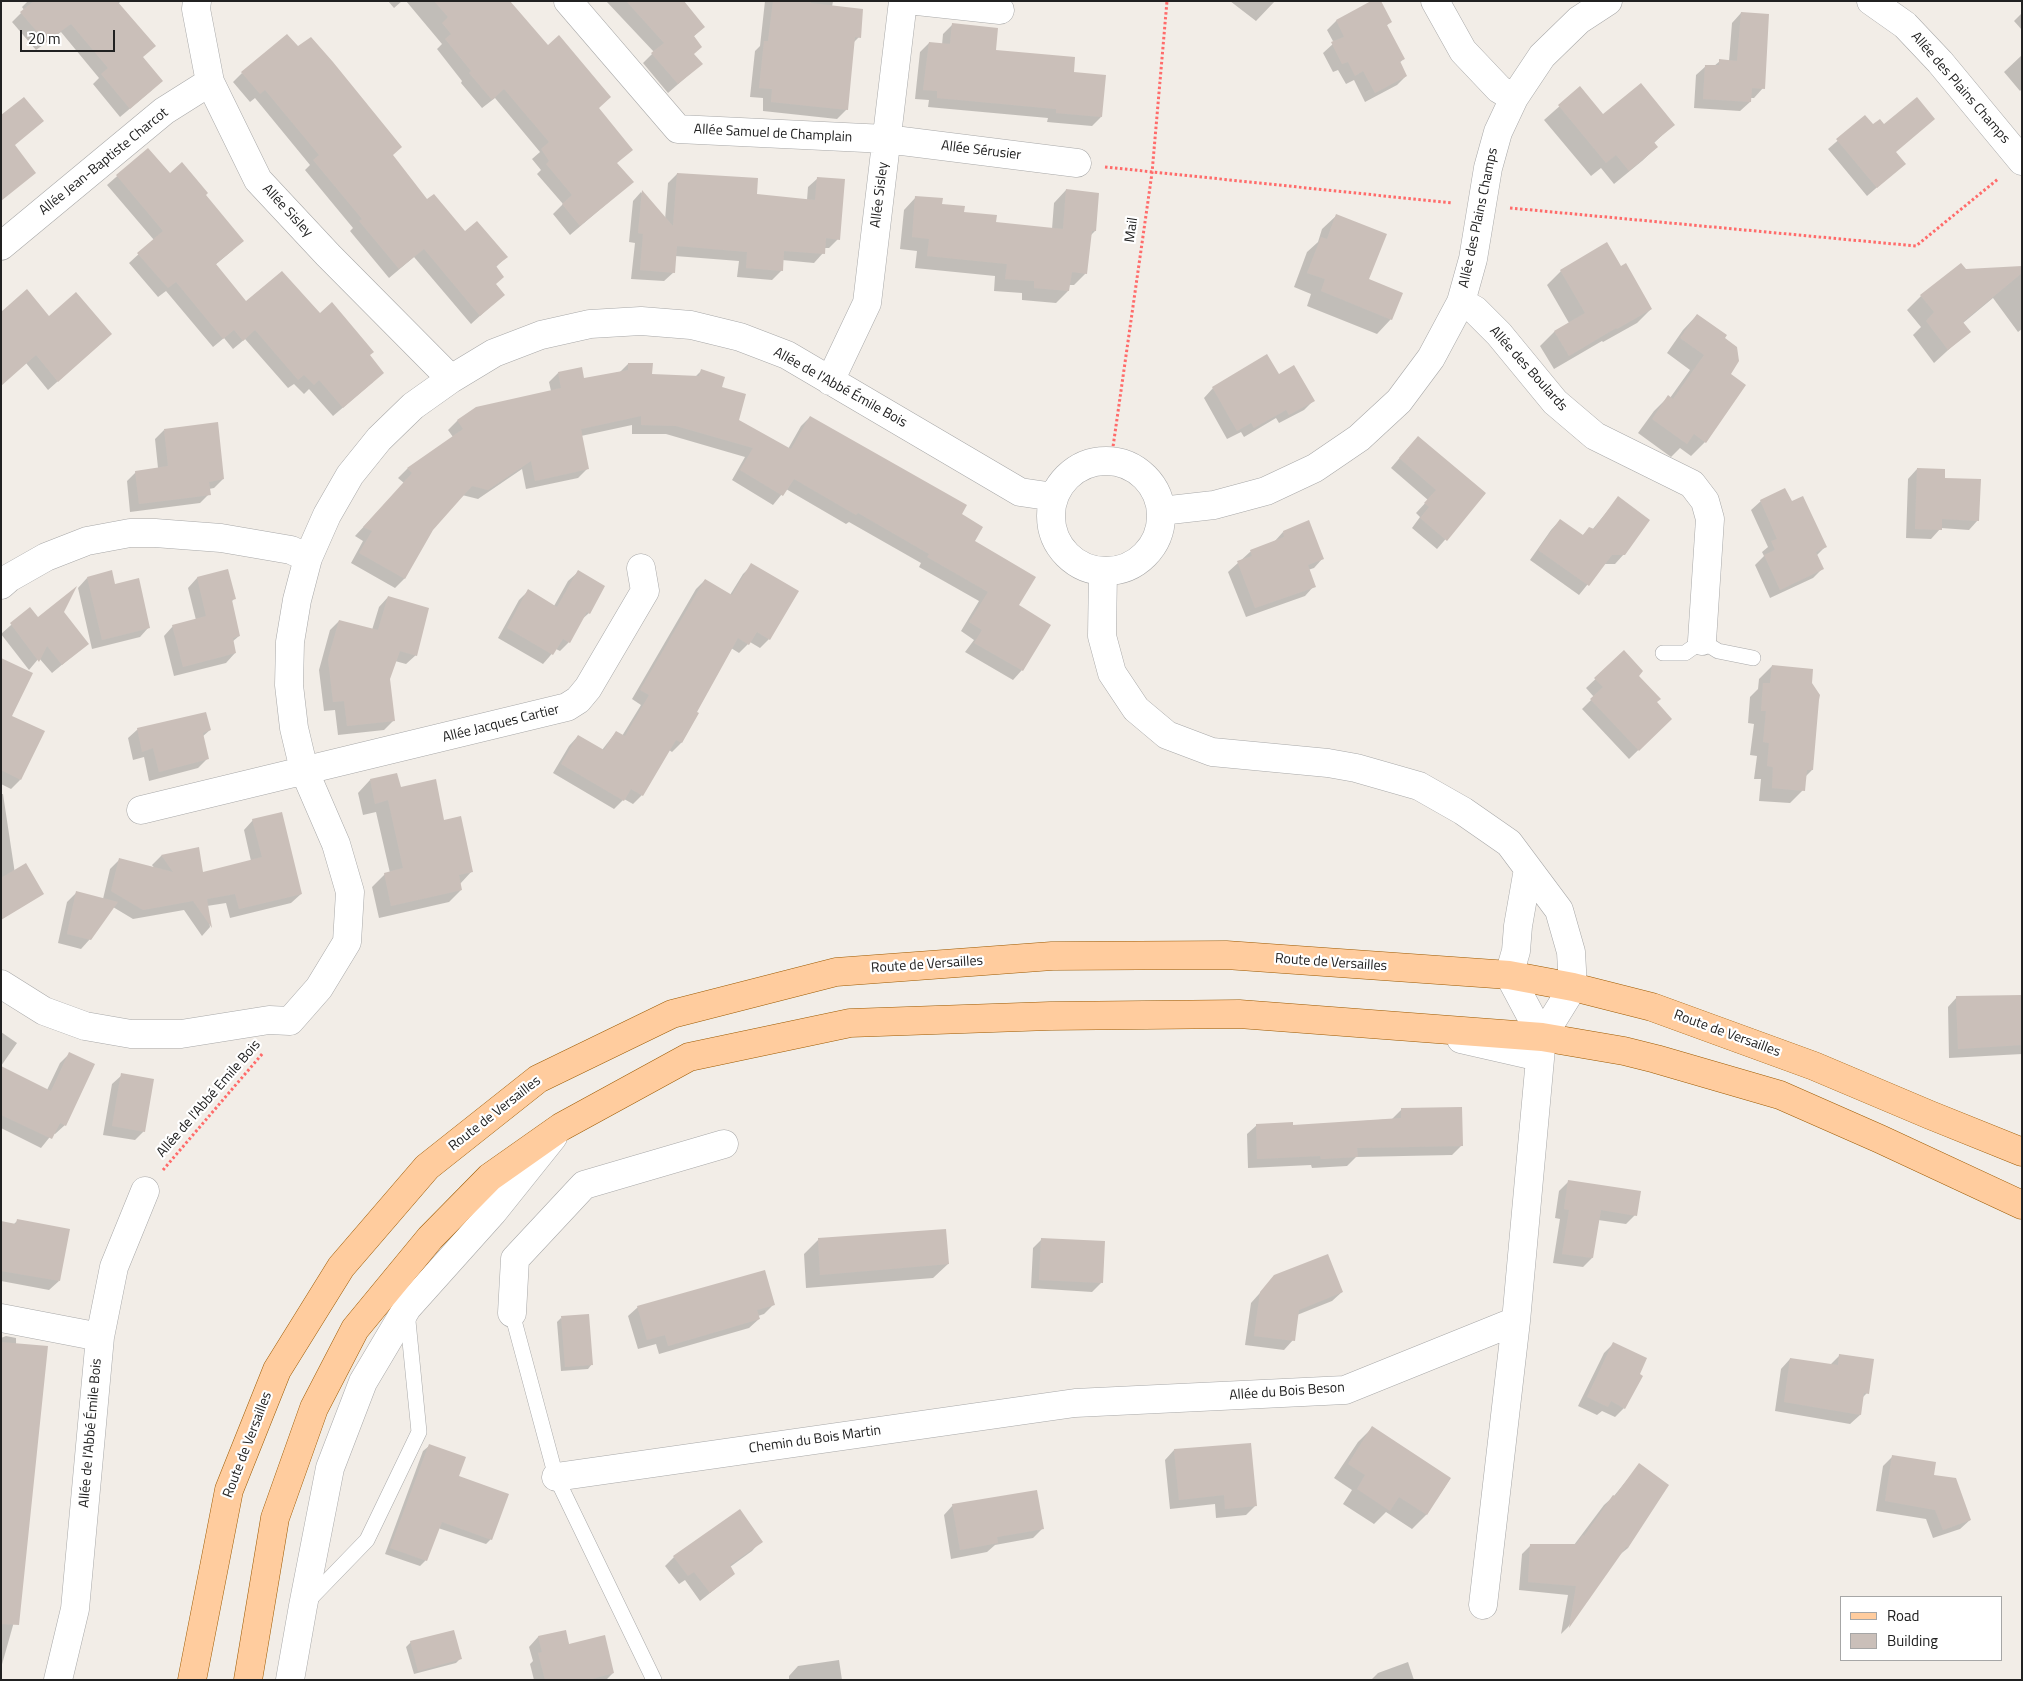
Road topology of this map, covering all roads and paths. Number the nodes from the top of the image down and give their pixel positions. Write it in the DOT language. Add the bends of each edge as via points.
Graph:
graph roads {
  1 [pos="197,1"];
  2 [pos="568,1"];
  3 [pos="903,1"];
  4 [pos="917,1"];
  5 [pos="1167,1"];
  6 [pos="1435,1"];
  7 [pos="1608,1"];
  8 [pos="1871,1"];
  9 [pos="1000,10"];
  10 [pos="210,82"];
  11 [pos="1514,98"];
  12 [pos="886,140"];
  13 [pos="2021,160"];
  14 [pos="1077,163"];
  15 [pos="1152,173"];
  16 [pos="1483,206"];
  17 [pos="1,246"];
  18 [pos="1461,302"];
  19 [pos="451,379"];
  20 [pos="830,381"];
  21 [pos="1111,461"];
  22 [pos="1054,497"];
  23 [pos="1161,511"];
  24 [pos="308,558"];
  25 [pos="641,568"];
  26 [pos="1103,571"];
  27 [pos="4,578"];
  28 [pos="1702,641"];
  29 [pos="1663,653"];
  30 [pos="1753,658"];
  31 [pos="304,770"];
  32 [pos="141,810"];
  33 [pos="1528,869"];
  34 [pos="1509,974"];
  35 [pos="1,984"];
  36 [pos="1573,987"];
  37 [pos="290,1022"];
  38 [pos="1541,1047"];
  39 [pos="561,1127"];
  40 [pos="724,1144"];
  41 [pos="2022,1152"];
  42 [pos="145,1191"];
  43 [pos="2022,1205"];
  44 [pos="407,1308"];
  45 [pos="512,1313"];
  46 [pos="1,1318"];
  47 [pos="1516,1321"];
  48 [pos="100,1337"];
  49 [pos="1075,1403"];
  50 [pos="556,1477"];
  51 [pos="1483,1605"];
  52 [pos="302,1606"];
  53 [pos="58,1680"];
  54 [pos="192,1680"];
  55 [pos="248,1680"];
  56 [pos="290,1680"];
  57 [pos="654,1680"];
  1 -- 10 [label="street, Allée Sisley"];
  2 -- 12 [label="street, Allée Samuel de Champlain" via="678,129"];
  3 -- 12 [label="street, Allée Sisley"];
  4 -- 9 [label="street"];
  5 -- 15 [label="path, Mail"];
  6 -- 11 [label="street" via="1463,51 1499,89"];
  7 -- 11 [label="street, Allée des Plains Champs" via="1578,20 1542,56"];
  8 -- 13 [label="street, Allée des Plains Champs" via="1905,25 1940,62"];
  10 -- 17 [label="street, Allée Jean-Baptiste Charcot" via="164,111"];
  10 -- 19 [label="street, Allée Sisley" via="258,180"];
  11 -- 16 [label="street, Allée des Plains Champs" via="1498,132 1488,168"];
  12 -- 14 [label="street, Allée Sérusier"];
  12 -- 20 [label="street, Allée Sisley" via="867,303"];
  13 -- 16 [label="path" via="1916,246"];
  14 -- 15 [label="path"];
  15 -- 16 [label="path"];
  15 -- 21 [label="path, Mail"];
  16 -- 18 [label="street, Allée des Plains Champs"];
  18 -- 23 [label="street, Allée des Plains Champs" via="1431,358 1399,401 1359,438 1315,468 1266,491 1214,505"];
  18 -- 28 [label="street, Allée des Boulards" via="1475,310 1555,402 1595,436 1692,484 1705,501 1710,519"];
  19 -- 20 [label="street, Allée de l'Abbé Émile Bois" via="494,353 541,335 590,324 641,321 691,325 740,337 787,356"];
  19 -- 24 [label="street, Allée de l'Abbé Émile Bois" via="413,406 356,468 326,515"];
  20 -- 22 [label="street, Allée de l'Abbé Émile Bois" via="1020,492"];
  21 -- 22 [label="street" via="1083,466 1070,474"];
  21 -- 23 [label="street" via="1124,464 1145,477"];
  22 -- 26 [label="street" via="1050,514 1060,547 1071,559 1087,568"];
  23 -- 26 [label="street" via="1160,527 1146,554 1119,570"];
  24 -- 27 [label="street" via="291,550 221,538 130,533 87,541"];
  24 -- 31 [label="street, Allée de l'Abbé Émile Bois" via="290,642 290,694"];
  25 -- 31 [label="street, Allée Jacques Cartier" via="645,591 588,688 567,707"];
  26 -- 33 [label="street" via="1102,636 1112,674 1136,709 1167,734 1212,752 1328,763 1419,786 1510,843"];
  28 -- 29 [label="lane" via="1684,653"];
  28 -- 30 [label="lane" via="1718,651"];
  31 -- 32 [label="street, Allée Jacques Cartier"];
  31 -- 37 [label="street, Allée de l'Abbé Émile Bois" via="336,844 350,892 347,942 319,988"];
  33 -- 34 [label="street" via="1516,951"];
  33 -- 36 [label="street" via="1559,910 1571,952"];
  34 -- 36 [label="main road, Route de Versailles"];
  34 -- 38 [label="street"];
  34 -- 54 [label="main road, Route de Versailles" via="1226,955 1052,956 836,972 672,1014 538,1079 428,1167 341,1267 277,1370 229,1490"];
  35 -- 37 [label="street" via="52,1014 85,1026 131,1034 181,1034 270,1020"];
  36 -- 38 [label="street"];
  36 -- 41 [label="main road, Route de Versailles" via="1652,1007 1814,1066"];
  37 -- 42 [label="path, Allée de l'Abbé Emile Bois"];
  38 -- 39 [label="main road" via="1419,1028 1238,1014 850,1023 689,1057"];
  38 -- 43 [label="main road" via="1648,1057 1780,1095"];
  38 -- 47 [label="street"];
  39 -- 44 [label="street" via="493,1212"];
  39 -- 55 [label="main road" via="490,1177 430,1238 355,1329 314,1408 275,1518"];
  40 -- 45 [label="street" via="584,1185 515,1258"];
  42 -- 48 [label="street, Allée de l'Abbé Émile Bois" via="114,1267"];
  44 -- 52 [label="street" via="363,1382 330,1468"];
  44 -- 52 [label="lane" via="419,1432 367,1540"];
  45 -- 50 [label="lane"];
  46 -- 48 [label="street"];
  47 -- 49 [label="street, Allée du Bois Beson" via="1346,1390"];
  47 -- 51 [label="street"];
  48 -- 53 [label="street, Allée de l'Abbé Émile Bois" via="75,1609"];
  49 -- 50 [label="street, Chemin du Bois Martin"];
  50 -- 57 [label="lane"];
  52 -- 56 [label="street"];
}
